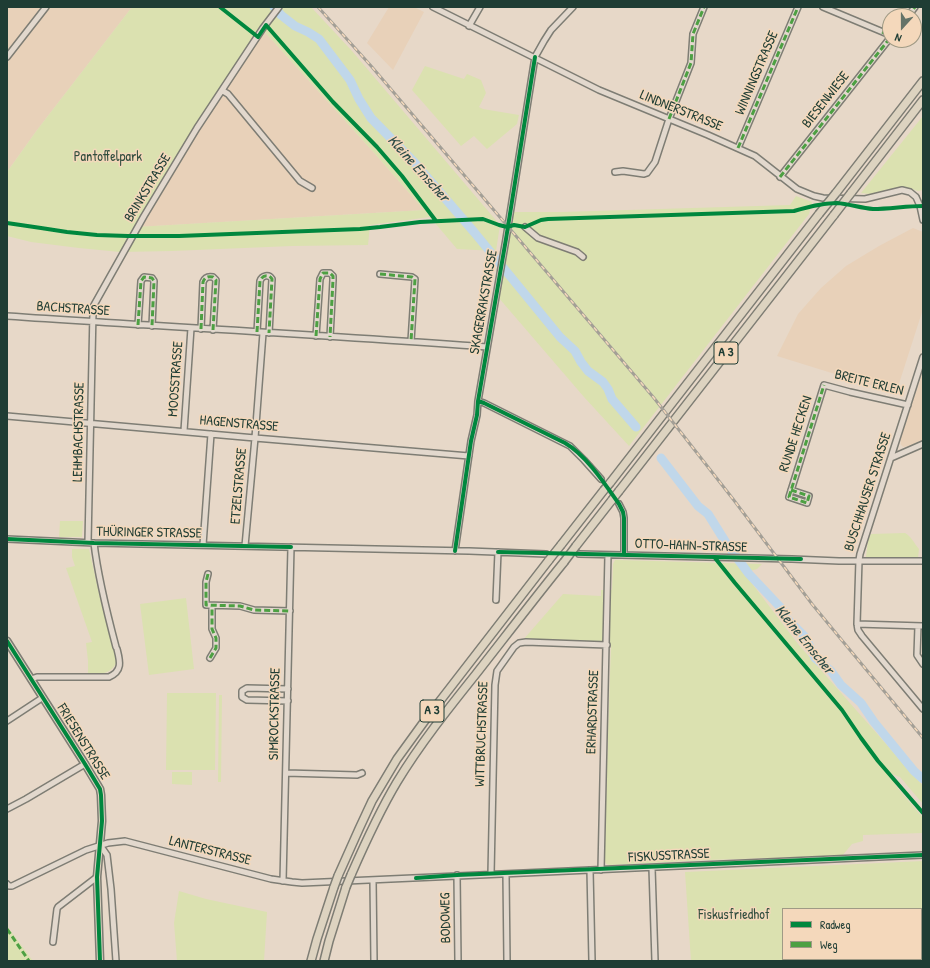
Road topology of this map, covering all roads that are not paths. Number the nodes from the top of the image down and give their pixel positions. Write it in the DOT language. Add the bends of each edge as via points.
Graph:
graph roads {
  1 [pos="46,7"];
  2 [pos="279,7"];
  3 [pos="433,7"];
  4 [pos="480,7"];
  5 [pos="573,7"];
  6 [pos="704,7"];
  7 [pos="798,7"];
  8 [pos="823,7"];
  9 [pos="469,26"];
  10 [pos="882,32"];
  11 [pos="882,48"];
  12 [pos="535,57"];
  13 [pos="7,58"];
  14 [pos="923,81"];
  15 [pos="223,91"];
  16 [pos="923,100"];
  17 [pos="668,119"];
  18 [pos="738,148"];
  19 [pos="615,172"];
  20 [pos="780,177"];
  21 [pos="312,188"];
  22 [pos="923,193"];
  23 [pos="916,197"];
  24 [pos="923,220"];
  25 [pos="525,227"];
  26 [pos="583,257"];
  27 [pos="380,274"];
  28 [pos="7,316"];
  29 [pos="93,322"];
  30 [pos="138,325"];
  31 [pos="152,326"];
  32 [pos="191,328"];
  33 [pos="201,329"];
  34 [pos="213,330"];
  35 [pos="257,332"];
  36 [pos="263,333"];
  37 [pos="269,333"];
  38 [pos="316,336"];
  39 [pos="330,337"];
  40 [pos="411,341"];
  41 [pos="487,347"];
  42 [pos="923,357"];
  43 [pos="824,385"];
  44 [pos="478,401"];
  45 [pos="908,405"];
  46 [pos="7,416"];
  47 [pos="90,424"];
  48 [pos="184,432"];
  49 [pos="211,434"];
  50 [pos="255,438"];
  51 [pos="923,444"];
  52 [pos="469,456"];
  53 [pos="891,458"];
  54 [pos="601,479"];
  55 [pos="791,490"];
  56 [pos="619,504"];
  57 [pos="7,539"];
  58 [pos="88,542"];
  59 [pos="94,543"];
  60 [pos="203,545"];
  61 [pos="245,546"];
  62 [pos="291,547"];
  63 [pos="455,550"];
  64 [pos="498,552"];
  65 [pos="579,554"];
  66 [pos="608,554"];
  67 [pos="624,555"];
  68 [pos="548,557"];
  69 [pos="859,560"];
  70 [pos="923,561"];
  71 [pos="208,574"];
  72 [pos="496,600"];
  73 [pos="209,605"];
  74 [pos="290,611"];
  75 [pos="858,624"];
  76 [pos="920,626"];
  77 [pos="7,641"];
  78 [pos="607,645"];
  79 [pos="210,658"];
  80 [pos="923,664"];
  81 [pos="31,679"];
  82 [pos="288,689"];
  83 [pos="42,698"];
  84 [pos="288,701"];
  85 [pos="923,709"];
  86 [pos="7,720"];
  87 [pos="85,764"];
  88 [pos="362,772"];
  89 [pos="286,773"];
  90 [pos="7,808"];
  91 [pos="100,845"];
  92 [pos="923,855"];
  93 [pos="652,868"];
  94 [pos="590,870"];
  95 [pos="601,870"];
  96 [pos="491,874"];
  97 [pos="506,874"];
  98 [pos="457,875"];
  99 [pos="97,877"];
  100 [pos="416,878"];
  101 [pos="373,880"];
  102 [pos="283,881"];
  103 [pos="7,884"];
  104 [pos="53,942"];
  105 [pos="100,961"];
  106 [pos="116,961"];
  107 [pos="312,961"];
  108 [pos="324,961"];
  109 [pos="374,961"];
  110 [pos="458,961"];
  111 [pos="507,961"];
  112 [pos="592,961"];
  113 [pos="655,961"];
  1 -- 13 [label="street"];
  2 -- 15 [label="street, BRINKSTRASSE"];
  3 -- 9 [label="street, LINDNERSTRASSE"];
  4 -- 9 [label="street"];
  5 -- 12 [label="street" via="551,30"];
  6 -- 17 [label="street" via="693,34 691,64"];
  7 -- 18 [label="street, WINNINGSTRASSE"];
  8 -- 10 [label="street"];
  9 -- 12 [label="street, LINDNERSTRASSE"];
  11 -- 20 [label="street, BIESENWIESE"];
  12 -- 17 [label="street, LINDNERSTRASSE" via="599,90"];
  12 -- 41 [label="street, SKAGERRAKSTRASSE"];
  14 -- 68 [label="highway, A 3, bridge" via="561,546"];
  15 -- 21 [label="street" via="300,181"];
  15 -- 29 [label="street, BRINKSTRASSE" via="197,128 98,297 93,308"];
  16 -- 108 [label="highway, A 3, bridge" via="415,754 367,837 346,887"];
  17 -- 18 [label="street, LINDNERSTRASSE"];
  17 -- 19 [label="street" via="650,171 644,174"];
  18 -- 20 [label="street, LINDNERSTRASSE" via="758,157"];
  20 -- 23 [label="street, LINDNERSTRASSE" via="797,189 819,198 865,199 902,190"];
  22 -- 23 [label="street"];
  23 -- 24 [label="street"];
  25 -- 26 [label="street" via="538,238 577,252"];
  27 -- 40 [label="street" via="415,279"];
  28 -- 29 [label="street, BACHSTRASSE"];
  29 -- 30 [label="street, BACHSTRASSE"];
  29 -- 47 [label="street, LEHMBACHSTRASSE"];
  30 -- 31 [label="street, BACHSTRASSE"];
  30 -- 31 [label="street" via="141,281 144,277 152,278 154,281"];
  31 -- 32 [label="street, BACHSTRASSE"];
  32 -- 33 [label="street, BACHSTRASSE"];
  32 -- 48 [label="street, MOOSSTRASSE"];
  33 -- 34 [label="street, BACHSTRASSE"];
  33 -- 34 [label="street" via="204,282 208,276 216,280"];
  34 -- 35 [label="street, BACHSTRASSE"];
  35 -- 36 [label="street, BACHSTRASSE"];
  35 -- 37 [label="street" via="260,282 261,278 269,276 272,279"];
  36 -- 37 [label="street, BACHSTRASSE"];
  36 -- 50 [label="street, ETZELSTRASSE"];
  37 -- 38 [label="street, BACHSTRASSE"];
  38 -- 39 [label="street, BACHSTRASSE"];
  38 -- 39 [label="street" via="320,279 323,273 330,273 333,276"];
  39 -- 40 [label="street, BACHSTRASSE"];
  40 -- 41 [label="street, BACHSTRASSE"];
  41 -- 44 [label="street, SKAGERRAKSTRASSE"];
  42 -- 45 [label="street, BUSCHHAUSER STRASSE"];
  43 -- 45 [label="street, BREITE ERLEN"];
  43 -- 55 [label="street, RUNDE HECKEN"];
  44 -- 52 [label="street, SKAGERRAKSTRASSE"];
  44 -- 54 [label="street" via="570,446"];
  45 -- 53 [label="street, BUSCHHAUSER STRASSE"];
  46 -- 47 [label="street, HAGENSTRASSE"];
  47 -- 48 [label="street, HAGENSTRASSE"];
  47 -- 58 [label="street, LEHMBACHSTRASSE"];
  48 -- 49 [label="street, HAGENSTRASSE"];
  49 -- 50 [label="street, HAGENSTRASSE"];
  49 -- 60 [label="street"];
  50 -- 52 [label="street, HAGENSTRASSE"];
  50 -- 61 [label="street, ETZELSTRASSE"];
  51 -- 53 [label="street"];
  52 -- 63 [label="street, SKAGERRAKSTRASSE"];
  53 -- 69 [label="street, BUSCHHAUSER STRASSE"];
  56 -- 67 [label="street" via="624,518"];
  57 -- 58 [label="street, THÜRINGER STRASSE"];
  58 -- 59 [label="street, THÜRINGER STRASSE"];
  59 -- 60 [label="street, THÜRINGER STRASSE"];
  59 -- 81 [label="street" via="119,667 110,677"];
  60 -- 61 [label="street, THÜRINGER STRASSE"];
  61 -- 62 [label="street, THÜRINGER STRASSE"];
  62 -- 63 [label="street, THÜRINGER STRASSE"];
  62 -- 74 [label="street, SIMROCKSTRASSE"];
  63 -- 64 [label="street, THÜRINGER STRASSE"];
  64 -- 68 [label="street"];
  64 -- 72 [label="street"];
  65 -- 66 [label="street, OTTO-HAHN-STRASSE"];
  66 -- 67 [label="street, OTTO-HAHN-STRASSE"];
  66 -- 78 [label="street, ERHARDSTRASSE"];
  67 -- 69 [label="street, OTTO-HAHN-STRASSE"];
  68 -- 107 [label="highway, A 3, bridge" via="397,759 372,801 338,876"];
  69 -- 70 [label="street, OTTO-HAHN-STRASSE"];
  69 -- 75 [label="street, BUSCHHAUSER STRASSE"];
  71 -- 73 [label="street" via="206,582"];
  73 -- 74 [label="street"];
  73 -- 79 [label="street" via="212,630 216,638 216,648"];
  74 -- 82 [label="street, SIMROCKSTRASSE"];
  75 -- 76 [label="street"];
  75 -- 85 [label="street, BUSCHHAUSER STRASSE" via="862,636"];
  76 -- 80 [label="street" via="917,655"];
  77 -- 81 [label="main road, FRIESENSTRASSE"];
  78 -- 95 [label="street, ERHARDSTRASSE"];
  78 -- 96 [label="street, WITTBRUCHSTRASSE" via="520,643 514,646 497,671"];
  81 -- 83 [label="main road, FRIESENSTRASSE"];
  82 -- 84 [label="street, SIMROCKSTRASSE"];
  82 -- 84 [label="street" via="247,688 242,691 242,697 247,700"];
  83 -- 86 [label="street"];
  83 -- 87 [label="main road, FRIESENSTRASSE"];
  84 -- 89 [label="street, SIMROCKSTRASSE"];
  87 -- 90 [label="street"];
  87 -- 91 [label="main road, FRIESENSTRASSE" via="101,795"];
  88 -- 89 [label="street" via="357,775"];
  89 -- 102 [label="street, SIMROCKSTRASSE"];
  91 -- 99 [label="main road, FRIESENSTRASSE"];
  91 -- 102 [label="street, LANTERSTRASSE" via="125,842"];
  91 -- 103 [label="street, LANTERSTRASSE" via="12,886"];
  91 -- 106 [label="street, FRIESENSTRASSE" via="107,855"];
  92 -- 93 [label="street, FISKUSSTRASSE"];
  93 -- 95 [label="street, FISKUSSTRASSE"];
  93 -- 113 [label="street"];
  94 -- 95 [label="street, FISKUSSTRASSE"];
  94 -- 97 [label="street, FISKUSSTRASSE"];
  94 -- 112 [label="street"];
  96 -- 97 [label="street, FISKUSSTRASSE"];
  96 -- 98 [label="street, FISKUSSTRASSE"];
  97 -- 111 [label="street"];
  98 -- 100 [label="street, FISKUSSTRASSE"];
  98 -- 110 [label="street, BODOWEG"];
  99 -- 104 [label="street" via="58,907"];
  99 -- 105 [label="main road, FRIESENSTRASSE"];
  100 -- 101 [label="street, LANTERSTRASSE"];
  101 -- 102 [label="street, LANTERSTRASSE" via="302,883"];
  101 -- 109 [label="street"];
}
